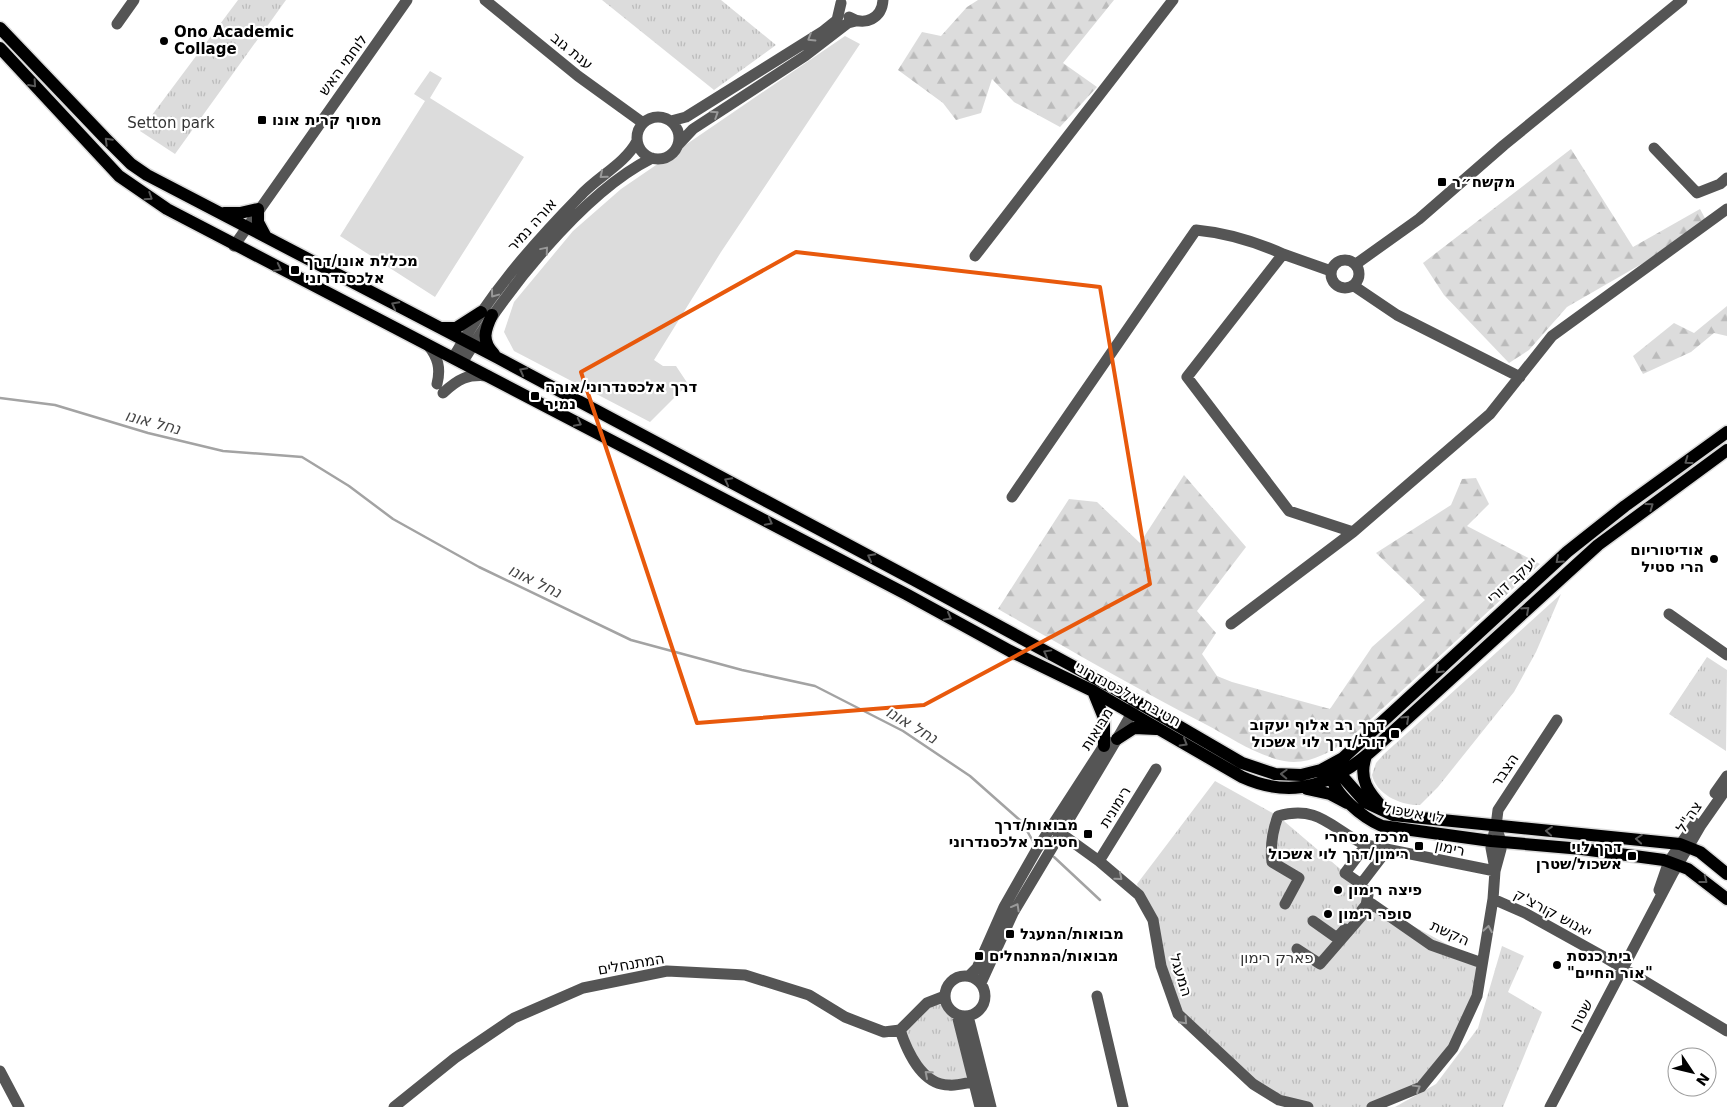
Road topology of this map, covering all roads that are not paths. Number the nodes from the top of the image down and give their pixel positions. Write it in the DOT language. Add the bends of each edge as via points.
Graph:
graph roads {
  1 [pos="134,0"];
  2 [pos="408,0"];
  3 [pos="485,0"];
  4 [pos="1174,0"];
  5 [pos="1682,0"];
  6 [pos="884,1"];
  7 [pos="841,2"];
  8 [pos="856,21"];
  9 [pos="117,24"];
  10 [pos="0,28"];
  11 [pos="0,48"];
  12 [pos="672,121"];
  13 [pos="643,123"];
  14 [pos="637,140"];
  15 [pos="678,145"];
  16 [pos="1654,148"];
  17 [pos="652,158"];
  18 [pos="1727,178"];
  19 [pos="258,209"];
  20 [pos="1727,209"];
  21 [pos="222,213"];
  22 [pos="246,227"];
  23 [pos="266,237"];
  24 [pos="234,246"];
  25 [pos="1283,254"];
  26 [pos="976,256"];
  27 [pos="1356,264"];
  28 [pos="1331,271"];
  29 [pos="1354,286"];
  30 [pos="487,313"];
  31 [pos="438,328"];
  32 [pos="468,343"];
  33 [pos="428,345"];
  34 [pos="498,358"];
  35 [pos="458,361"];
  36 [pos="488,376"];
  37 [pos="1520,377"];
  38 [pos="1727,432"];
  39 [pos="1727,450"];
  40 [pos="1012,498"];
  41 [pos="1353,532"];
  42 [pos="1668,614"];
  43 [pos="1231,624"];
  44 [pos="1727,655"];
  45 [pos="1093,691"];
  46 [pos="1135,700"];
  47 [pos="1129,712"];
  48 [pos="1557,720"];
  49 [pos="1160,730"];
  50 [pos="1117,739"];
  51 [pos="1104,746"];
  52 [pos="1366,756"];
  53 [pos="1331,765"];
  54 [pos="1156,769"];
  55 [pos="1337,776"];
  56 [pos="1727,776"];
  57 [pos="1297,788"];
  58 [pos="1727,788"];
  59 [pos="1351,805"];
  60 [pos="1389,814"];
  61 [pos="1496,826"];
  62 [pos="1056,830"];
  63 [pos="1496,842"];
  64 [pos="1366,845"];
  65 [pos="1387,850"];
  66 [pos="1680,854"];
  67 [pos="1099,861"];
  68 [pos="1495,872"];
  69 [pos="1727,874"];
  70 [pos="1361,884"];
  71 [pos="1493,899"];
  72 [pos="1727,899"];
  73 [pos="1285,904"];
  74 [pos="1313,922"];
  75 [pos="1297,950"];
  76 [pos="1482,963"];
  77 [pos="1623,968"];
  78 [pos="969,976"];
  79 [pos="981,983"];
  80 [pos="945,996"];
  81 [pos="1097,996"];
  82 [pos="962,1016"];
  83 [pos="900,1030"];
  84 [pos="1727,1030"];
  85 [pos="0,1071"];
  86 [pos="973,1082"];
  87 [pos="19,1107"];
  88 [pos="394,1107"];
  89 [pos="980,1107"];
  90 [pos="991,1107"];
  91 [pos="1123,1107"];
  92 [pos="1308,1107"];
  93 [pos="1372,1107"];
  94 [pos="1550,1107"];
  1 -- 9 [label="street"];
  2 -- 19 [label="street, לוחמי האש"];
  3 -- 13 [label="street, ענת גוב" via="578,76"];
  4 -- 26 [label="street"];
  5 -- 27 [label="street" via="1419,219"];
  6 -- 8 [label="street" via="876,16 867,21"];
  7 -- 8 [label="street" via="846,14"];
  7 -- 12 [label="street, one-way" via="837,20 822,32 686,117"];
  15 -- 8 [label="street, one-way" via="693,129 848,23"];
  21 -- 10 [label="main road, חטיבת אלכסנדרוני, one-way" via="131,164"];
  11 -- 24 [label="main road, חטיבת אלכסנדרוני, one-way" via="119,176 167,209"];
  12 -- 13 [label="street" via="656,117"];
  12 -- 15 [label="street" via="679,134"];
  13 -- 14 [label="street"];
  14 -- 17 [label="street" via="642,152"];
  14 -- 30 [label="street, אורה נמיר, one-way" via="632,150 585,190 543,233"];
  15 -- 17 [label="street" via="668,157"];
  16 -- 18 [label="street" via="1697,193"];
  30 -- 17 [label="street, אורה נמיר, one-way" via="591,202 620,176"];
  19 -- 21 [label="main road"];
  19 -- 22 [label="street, לוחמי האש"];
  19 -- 23 [label="main road" via="258,222"];
  20 -- 37 [label="street" via="1552,336"];
  21 -- 22 [label="main road, חטיבת אלכסנדרוני"];
  22 -- 23 [label="main road, חטיבת אלכסנדרוני"];
  22 -- 24 [label="street, לוחמי האש"];
  31 -- 23 [label="main road, חטיבת אלכסנדרוני, one-way"];
  24 -- 33 [label="main road, חטיבת אלכסנדרוני, one-way"];
  25 -- 28 [label="street"];
  25 -- 40 [label="street" via="1254,240 1196,230"];
  25 -- 41 [label="street" via="1187,377 1289,511"];
  27 -- 28 [label="street" via="1343,260"];
  27 -- 29 [label="street" via="1359,277"];
  28 -- 29 [label="street" via="1336,285"];
  29 -- 37 [label="street" via="1398,315"];
  30 -- 31 [label="main road" via="456,328"];
  30 -- 32 [label="street, אורה נמיר"];
  30 -- 34 [label="main road" via="485,341"];
  31 -- 32 [label="main road, חטיבת אלכסנדרוני"];
  32 -- 34 [label="main road, חטיבת אלכסנדרוני"];
  32 -- 35 [label="street, אורה נמיר"];
  33 -- 35 [label="main road, חטיבת אלכסנדרוני"];
  33 -- 36 [label="street" via="437,358 440,389 461,378"];
  46 -- 34 [label="main road, חטיבת אלכסנדרוני, one-way"];
  35 -- 36 [label="main road, חטיבת אלכסנדרוני"];
  36 -- 45 [label="main road, חטיבת אלכסנדרוני, one-way" via="1010,651"];
  37 -- 41 [label="street" via="1490,414"];
  38 -- 53 [label="main road, יעקב דורי, one-way" via="1567,552 1359,746"];
  52 -- 39 [label="main road, יעקב דורי, one-way" via="1598,546"];
  41 -- 43 [label="street"];
  42 -- 44 [label="street"];
  45 -- 47 [label="main road, חטיבת אלכסנדרוני"];
  45 -- 51 [label="main road" via="1104,718"];
  46 -- 47 [label="street, מבואות"];
  53 -- 46 [label="main road, חטיבת אלכסנדרוני, one-way" via="1301,775 1255,769"];
  47 -- 49 [label="main road, חטיבת אלכסנדרוני"];
  47 -- 50 [label="street, מבואות"];
  47 -- 51 [label="street, מבואות"];
  48 -- 61 [label="street, הצבר" via="1501,804"];
  49 -- 50 [label="main road" via="1134,728"];
  49 -- 57 [label="main road, חטיבת אלכסנדרוני, one-way" via="1255,782"];
  50 -- 62 [label="street, מבואות"];
  51 -- 62 [label="street, מבואות"];
  52 -- 55 [label="main road, יעקב דורי"];
  52 -- 60 [label="main road" via="1362,770 1364,784"];
  53 -- 55 [label="main road"];
  54 -- 67 [label="street, רימונית"];
  55 -- 57 [label="main road, חטיבת אלכסנדרוני"];
  55 -- 59 [label="main road, לוי אשכול"];
  55 -- 60 [label="main road, לוי אשכול" via="1365,802"];
  56 -- 66 [label="street, צה\"ל"];
  57 -- 59 [label="main road" via="1324,792"];
  58 -- 66 [label="street, צה\"ל"];
  59 -- 63 [label="main road, לוי אשכול" via="1382,826"];
  60 -- 61 [label="main road, לוי אשכול"];
  61 -- 63 [label="street"];
  66 -- 61 [label="main road, לוי אשכול, one-way"];
  62 -- 67 [label="street, המעגל"];
  62 -- 78 [label="street, מבואות" via="1004,907 977,968"];
  79 -- 62 [label="street, מבואות, one-way"];
  63 -- 66 [label="main road, לוי אשכול"];
  63 -- 68 [label="street"];
  64 -- 65 [label="street, רימון"];
  64 -- 70 [label="street" via="1345,873"];
  64 -- 73 [label="street, רימון" via="1318,816 1303,812 1278,816 1270,842 1272,862 1299,878"];
  65 -- 68 [label="street, רימון"];
  65 -- 70 [label="street"];
  66 -- 69 [label="main road, לוי אשכול"];
  66 -- 72 [label="main road, לוי אשכול, one-way" via="1694,873"];
  66 -- 77 [label="street, שטרן"];
  67 -- 92 [label="street, המעגל, one-way" via="1138,895 1153,920 1161,966 1178,1014 1253,1084 1279,1100"];
  68 -- 71 [label="street"];
  70 -- 74 [label="street" via="1368,893 1366,905 1337,938"];
  76 -- 71 [label="street, one-way"];
  71 -- 77 [label="street, יאנוש קורצ'ק" via="1525,913"];
  75 -- 76 [label="street, הקשת" via="1320,964 1372,904 1432,945"];
  93 -- 76 [label="street, one-way" via="1421,1087 1453,1048 1477,996"];
  77 -- 84 [label="street, יאנוש קורצ'ק"];
  77 -- 94 [label="street, שטרן"];
  78 -- 79 [label="street"];
  78 -- 80 [label="street" via="952,980"];
  79 -- 82 [label="street" via="985,1000 979,1011"];
  80 -- 82 [label="street" via="947,1006"];
  80 -- 83 [label="street" via="927,1004"];
  81 -- 91 [label="street"];
  82 -- 86 [label="street"];
  82 -- 90 [label="street"];
  86 -- 83 [label="street, one-way" via="948,1086 929,1078 908,1053"];
  83 -- 88 [label="street, המתנחלים" via="884,1032 874,1029 845,1017 809,995 745,975 667,971 583,988 514,1018 455,1058"];
  85 -- 87 [label="street"];
  86 -- 89 [label="street"];
}
